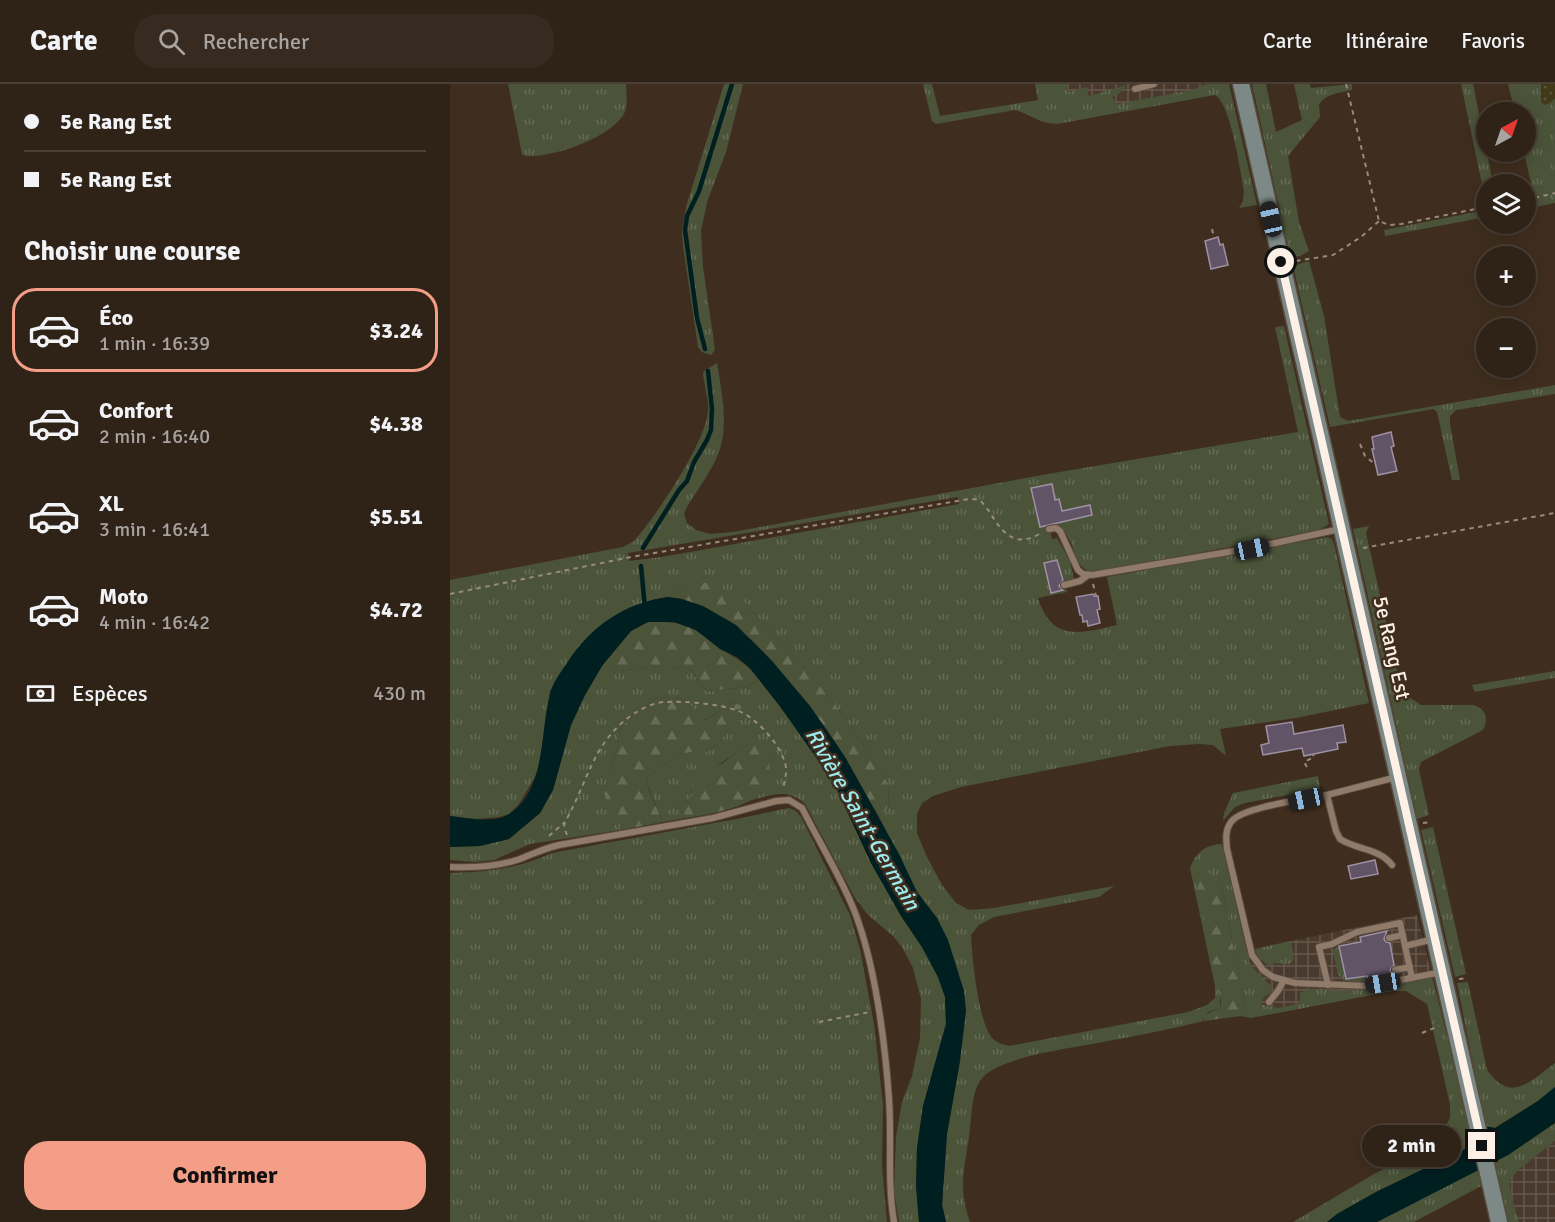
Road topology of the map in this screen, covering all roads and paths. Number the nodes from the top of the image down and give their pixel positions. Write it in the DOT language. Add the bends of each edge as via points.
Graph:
graph roads {
  1 [pos="1154,84"];
  2 [pos="1241,84"];
  3 [pos="1346,84"];
  4 [pos="1135,88"];
  5 [pos="1555,193"];
  6 [pos="1536,198"];
  7 [pos="1476,209"];
  8 [pos="1379,221"];
  9 [pos="1212,230"];
  10 [pos="1214,238"];
  11 [pos="1281,262"];
  12 [pos="1360,444"];
  13 [pos="1376,465"];
  14 [pos="1555,513"];
  15 [pos="1049,529"];
  16 [pos="1341,529"];
  17 [pos="1347,552"];
  18 [pos="1088,575"];
  19 [pos="1064,585"];
  20 [pos="450,594"];
  21 [pos="1314,754"];
  22 [pos="1307,767"];
  23 [pos="1398,777"];
  24 [pos="1327,795"];
  25 [pos="783,800"];
  26 [pos="576,843"];
  27 [pos="1392,865"];
  28 [pos="450,867"];
  29 [pos="1403,935"];
  30 [pos="1389,938"];
  31 [pos="1435,939"];
  32 [pos="1405,946"];
  33 [pos="1410,967"];
  34 [pos="1395,970"];
  35 [pos="1442,972"];
  36 [pos="1412,978"];
  37 [pos="1284,980"];
  38 [pos="1328,985"];
  39 [pos="1269,1002"];
  40 [pos="878,1011"];
  41 [pos="819,1022"];
  42 [pos="1453,1022"];
  43 [pos="1422,1033"];
  44 [pos="894,1222"];
  45 [pos="1499,1222"];
  1 -- 4 [label="lane"];
  2 -- 11 [label="street, 5e Rang Est"];
  3 -- 8 [label="path"];
  5 -- 6 [label="path"];
  7 -- 8 [label="path" via="1401,224"];
  8 -- 11 [label="path" via="1333,255"];
  9 -- 10 [label="path"];
  11 -- 16 [label="street, 5e Rang Est"];
  12 -- 13 [label="path" via="1365,456"];
  14 -- 17 [label="path"];
  15 -- 18 [label="lane" via="1060,531 1078,570"];
  15 -- 20 [label="path" via="1033,537 1011,538 979,499 969,499 631,557"];
  16 -- 17 [label="street, 5e Rang Est"];
  16 -- 18 [label="lane" via="1252,549"];
  17 -- 23 [label="street, 5e Rang Est"];
  18 -- 19 [label="lane"];
  21 -- 22 [label="path" via="1304,762"];
  23 -- 24 [label="lane"];
  23 -- 31 [label="street, 5e Rang Est"];
  24 -- 27 [label="lane" via="1340,839 1379,853"];
  24 -- 37 [label="lane" via="1244,812 1226,832 1252,955 1263,970"];
  25 -- 26 [label="lane" via="713,818"];
  25 -- 26 [label="path" via="784,758 753,720 722,707 662,702 636,712 611,732 589,766 564,827"];
  25 -- 40 [label="lane" via="796,802 802,808 854,909"];
  26 -- 28 [label="lane" via="541,849 494,865"];
  29 -- 30 [label="lane"];
  29 -- 32 [label="lane"];
  29 -- 38 [label="lane" via="1400,923 1357,932 1319,947"];
  31 -- 32 [label="lane"];
  31 -- 35 [label="street, 5e Rang Est"];
  32 -- 33 [label="lane"];
  33 -- 34 [label="lane"];
  33 -- 36 [label="lane"];
  35 -- 36 [label="lane"];
  35 -- 42 [label="street, 5e Rang Est"];
  36 -- 38 [label="lane" via="1369,986"];
  37 -- 38 [label="lane"];
  37 -- 39 [label="lane"];
  40 -- 41 [label="path"];
  40 -- 44 [label="lane" via="890,1101 889,1173"];
  42 -- 43 [label="path"];
  42 -- 45 [label="street, 5e Rang Est"];
}
